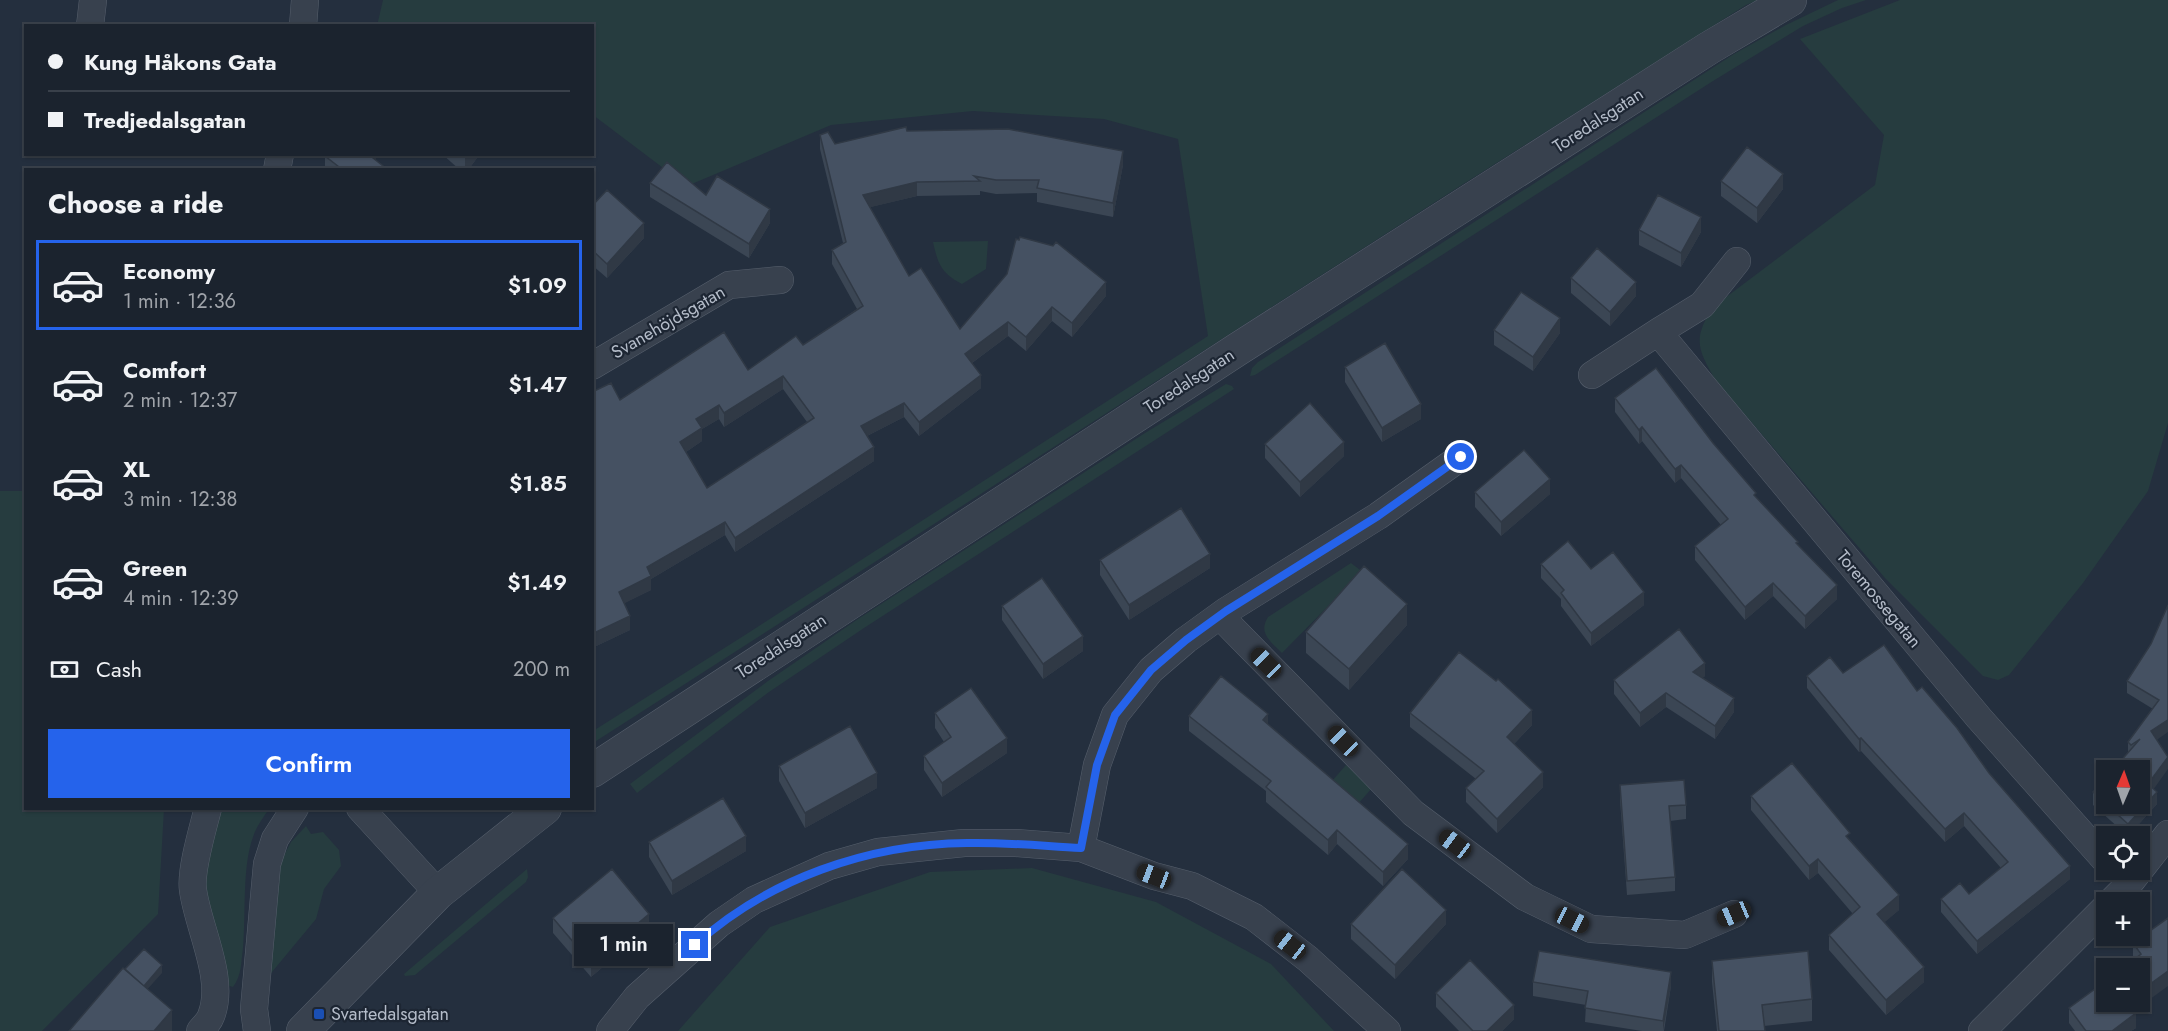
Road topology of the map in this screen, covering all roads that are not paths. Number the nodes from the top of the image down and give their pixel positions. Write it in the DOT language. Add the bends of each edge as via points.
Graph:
graph roads {
  1 [pos="93,0"];
  2 [pos="305,0"];
  3 [pos="1790,0"];
  4 [pos="90,24"];
  5 [pos="303,24"];
  6 [pos="1737,261"];
  7 [pos="780,280"];
  8 [pos="1658,333"];
  9 [pos="594,365"];
  10 [pos="1592,375"];
  11 [pos="1461,457"];
  12 [pos="1220,616"];
  13 [pos="594,770"];
  14 [pos="207,810"];
  15 [pos="294,810"];
  16 [pos="362,810"];
  17 [pos="542,810"];
  18 [pos="2168,834"];
  19 [pos="1081,848"];
  20 [pos="2096,850"];
  21 [pos="2117,886"];
  22 [pos="438,893"];
  23 [pos="1734,914"];
  24 [pos="2096,917"];
  25 [pos="200,1031"];
  26 [pos="257,1031"];
  27 [pos="303,1031"];
  28 [pos="610,1031"];
  29 [pos="1387,1031"];
  30 [pos="1982,1031"];
  1 -- 4 [label="street"];
  2 -- 5 [label="street"];
  3 -- 13 [label="street, Toredalsgatan" via="1238,350"];
  6 -- 8 [label="street" via="1702,305"];
  7 -- 9 [label="street, Svanehöjdsgatan" via="729,285"];
  8 -- 10 [label="street"];
  8 -- 20 [label="street, Toremossegatan" via="1979,718"];
  11 -- 12 [label="street" via="1378,516"];
  12 -- 19 [label="street" via="1151,670 1115,715 1097,765"];
  12 -- 23 [label="street" via="1413,813 1525,897 1591,929 1685,935"];
  14 -- 25 [label="street" via="192,888 214,977 214,1006"];
  15 -- 26 [label="street" via="274,839 267,864 254,1009"];
  16 -- 22 [label="street"];
  17 -- 22 [label="street"];
  18 -- 21 [label="street"];
  19 -- 28 [label="street" via="964,843 878,852 829,866 754,900 719,924 637,997"];
  19 -- 29 [label="street" via="1192,886 1254,916"];
  22 -- 27 [label="street"];
  24 -- 30 [label="street"];
}
